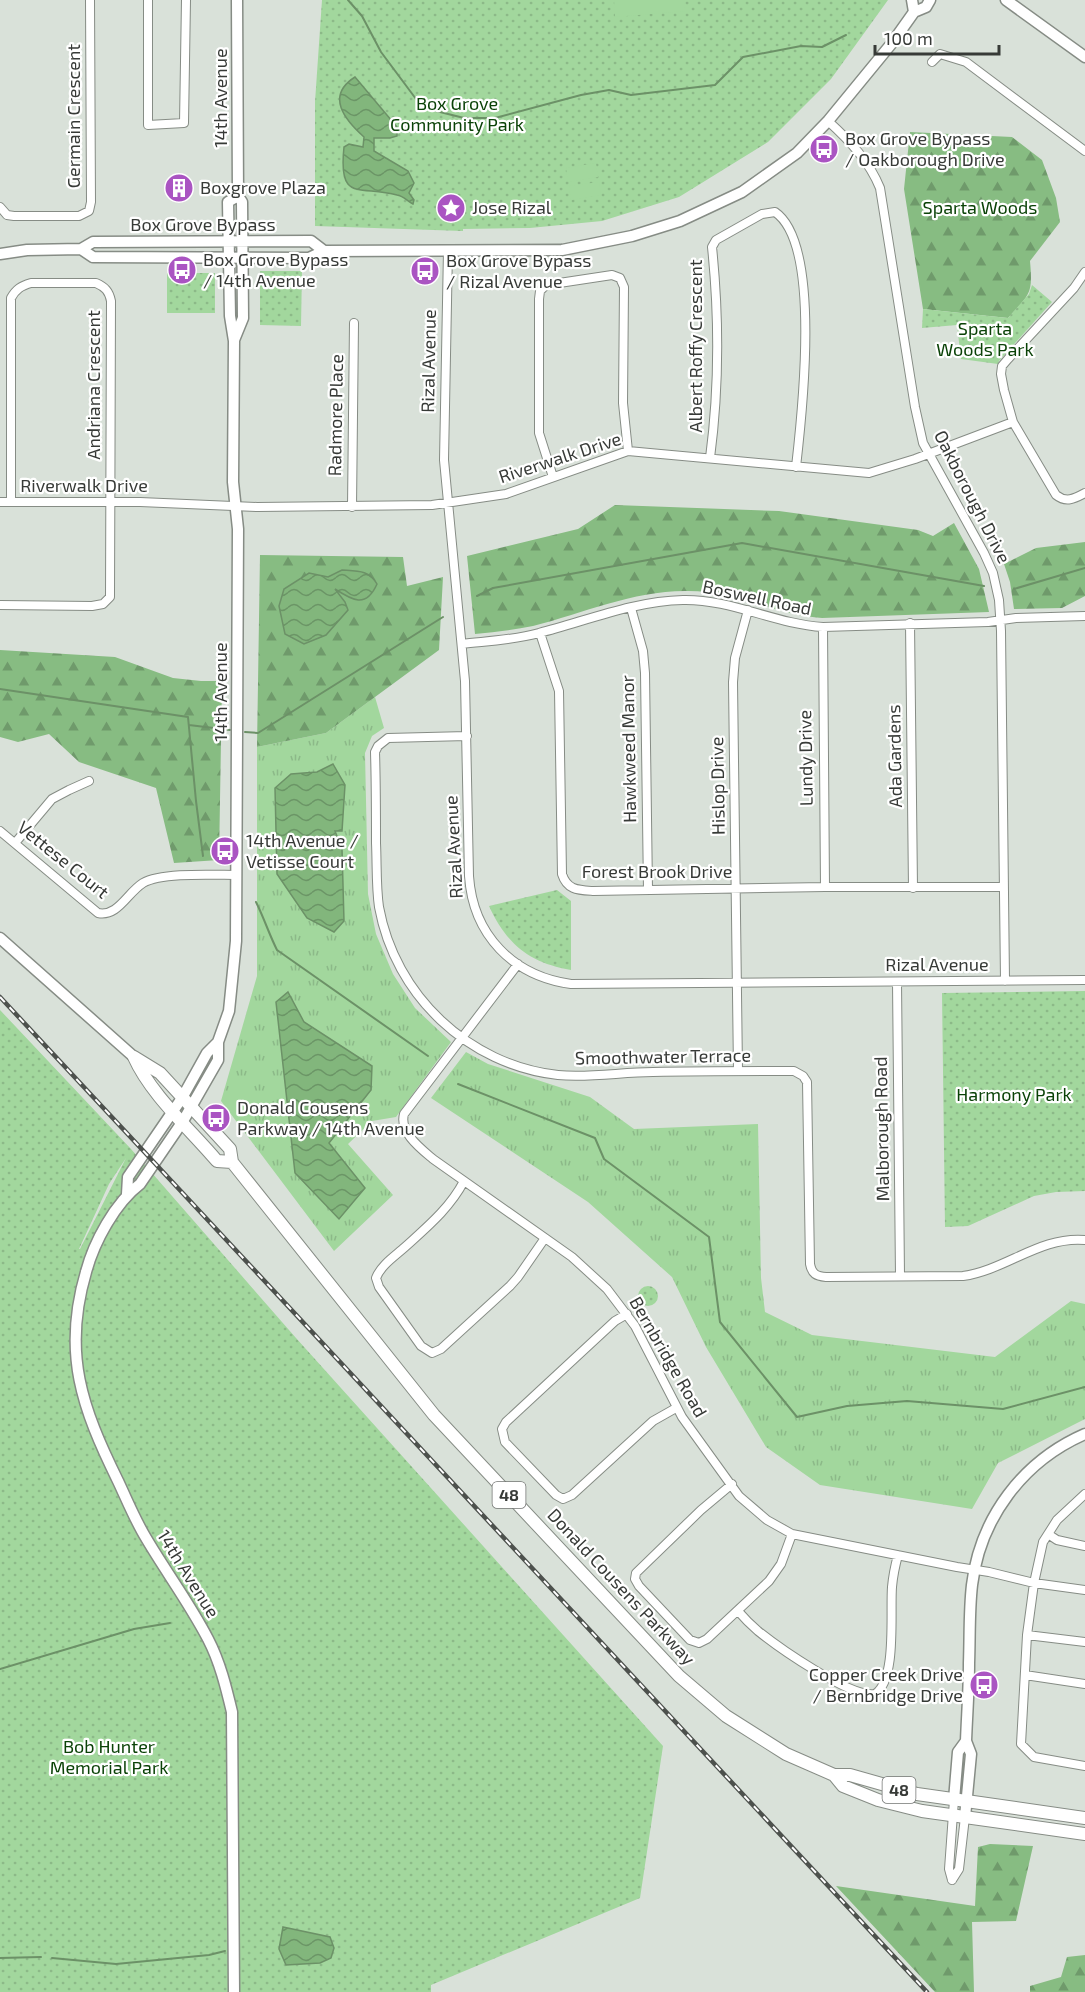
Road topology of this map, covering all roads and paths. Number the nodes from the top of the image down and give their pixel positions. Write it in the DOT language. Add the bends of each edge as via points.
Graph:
graph roads {
  1 [pos="90,0"];
  2 [pos="148,0"];
  3 [pos="186,0"];
  4 [pos="237,0"];
  5 [pos="912,0"];
  6 [pos="930,0"];
  7 [pos="1007,0"];
  8 [pos="914,12"];
  9 [pos="1085,57"];
  10 [pos="932,62"];
  11 [pos="828,122"];
  12 [pos="1085,151"];
  13 [pos="238,196"];
  14 [pos="0,207"];
  15 [pos="229,241"];
  16 [pos="243,241"];
  17 [pos="81,249"];
  18 [pos="447,250"];
  19 [pos="324,251"];
  20 [pos="0,254"];
  21 [pos="229,258"];
  22 [pos="243,258"];
  23 [pos="1085,272"];
  24 [pos="354,323"];
  25 [pos="234,341"];
  26 [pos="1,398"];
  27 [pos="11,398"];
  28 [pos="1013,422"];
  29 [pos="628,451"];
  30 [pos="929,454"];
  31 [pos="710,458"];
  32 [pos="796,466"];
  33 [pos="553,477"];
  34 [pos="1085,493"];
  35 [pos="0,502"];
  36 [pos="11,502"];
  37 [pos="111,502"];
  38 [pos="447,502"];
  39 [pos="236,506"];
  40 [pos="352,507"];
  41 [pos="0,604"];
  42 [pos="631,608"];
  43 [pos="748,610"];
  44 [pos="1085,616"];
  45 [pos="1000,620"];
  46 [pos="910,623"];
  47 [pos="823,627"];
  48 [pos="540,633"];
  49 [pos="462,644"];
  50 [pos="466,736"];
  51 [pos="89,782"];
  52 [pos="0,831"];
  53 [pos="15,843"];
  54 [pos="237,875"];
  55 [pos="825,887"];
  56 [pos="1004,887"];
  57 [pos="913,888"];
  58 [pos="736,889"];
  59 [pos="648,890"];
  60 [pos="0,938"];
  61 [pos="518,964"];
  62 [pos="1085,980"];
  63 [pos="1005,981"];
  64 [pos="897,982"];
  65 [pos="737,983"];
  66 [pos="462,1037"];
  67 [pos="218,1042"];
  68 [pos="134,1057"];
  69 [pos="738,1071"];
  70 [pos="182,1098"];
  71 [pos="191,1108"];
  72 [pos="173,1110"];
  73 [pos="183,1121"];
  74 [pos="232,1162"];
  75 [pos="464,1181"];
  76 [pos="127,1194"];
  77 [pos="545,1238"];
  78 [pos="1085,1240"];
  79 [pos="900,1276"];
  80 [pos="627,1314"];
  81 [pos="676,1408"];
  82 [pos="1085,1434"];
  83 [pos="732,1485"];
  84 [pos="1085,1494"];
  85 [pos="792,1534"];
  86 [pos="1048,1534"];
  87 [pos="1085,1545"];
  88 [pos="898,1555"];
  89 [pos="975,1570"];
  90 [pos="1034,1583"];
  91 [pos="1085,1590"];
  92 [pos="738,1611"];
  93 [pos="1027,1635"];
  94 [pos="1085,1642"];
  95 [pos="1025,1675"];
  96 [pos="1085,1684"];
  97 [pos="1085,1766"];
  98 [pos="834,1775"];
  99 [pos="960,1801"];
  100 [pos="959,1816"];
  101 [pos="1085,1818"];
  102 [pos="1085,1833"];
  103 [pos="234,1992"];
  1 -- 14 [label="street, Germain Crescent" via="89,211 79,216 14,216"];
  2 -- 3 [label="street" via="148,125 184,123"];
  4 -- 13 [label="main road, 14th Avenue"];
  5 -- 8 [label="main road"];
  6 -- 8 [label="main road, Box Grove Bypass" via="926,7"];
  7 -- 9 [label="main road"];
  8 -- 11 [label="main road, Box Grove Bypass"];
  10 -- 12 [label="street" via="940,54 966,62"];
  11 -- 18 [label="main road, Box Grove Bypass" via="796,153 750,187 680,221 632,236 562,250"];
  11 -- 30 [label="street, Oakborough Drive" via="860,153 880,188 918,424"];
  13 -- 15 [label="main road, 14th Avenue" via="228,202"];
  13 -- 16 [label="main road, 14th Avenue" via="242,202"];
  15 -- 16 [label="main road, Box Grove Bypass"];
  15 -- 17 [label="main road, Box Grove Bypass" via="93,242"];
  15 -- 21 [label="main road, 14th Avenue"];
  16 -- 19 [label="main road, Box Grove Bypass" via="311,241"];
  16 -- 22 [label="main road, 14th Avenue"];
  17 -- 20 [label="main road, Box Grove Bypass"];
  17 -- 21 [label="main road, Box Grove Bypass" via="93,257"];
  18 -- 19 [label="main road, Box Grove Bypass"];
  18 -- 38 [label="street, Rizal Avenue"];
  19 -- 22 [label="main road, Box Grove Bypass" via="309,258"];
  21 -- 22 [label="main road, Box Grove Bypass"];
  21 -- 25 [label="main road, 14th Avenue"];
  22 -- 25 [label="main road, 14th Avenue" via="243,318"];
  23 -- 28 [label="street" via="1002,366"];
  24 -- 40 [label="street, Radmore Place"];
  25 -- 39 [label="main road, 14th Avenue"];
  26 -- 27 [label="street"];
  27 -- 36 [label="street, Andriana Crescent"];
  27 -- 37 [label="street, Andriana Crescent" via="11,298 15,291 31,283 96,283 105,287 111,301"];
  28 -- 30 [label="street, Riverwalk Drive"];
  28 -- 34 [label="street" via="1056,495 1068,500"];
  29 -- 31 [label="street, Riverwalk Drive"];
  29 -- 33 [label="street, Riverwalk Drive"];
  29 -- 33 [label="street" via="623,403 624,287 620,278 612,275 546,285 538,299 538,420"];
  30 -- 32 [label="street, Riverwalk Drive" via="869,473"];
  30 -- 45 [label="street, Oakborough Drive" via="989,563 998,591"];
  31 -- 32 [label="street, Riverwalk Drive"];
  31 -- 32 [label="street, Albert Roffy Crescent" via="716,358 712,247 716,240 762,214 775,212 793,237 804,295 804,368"];
  33 -- 38 [label="street, Riverwalk Drive" via="494,497"];
  35 -- 36 [label="street, Riverwalk Drive"];
  36 -- 37 [label="street, Riverwalk Drive"];
  37 -- 39 [label="street, Riverwalk Drive"];
  37 -- 41 [label="street" via="111,592 107,601 92,606"];
  38 -- 40 [label="street, Riverwalk Drive"];
  38 -- 49 [label="street, Rizal Avenue"];
  39 -- 40 [label="street, Riverwalk Drive"];
  39 -- 54 [label="main road, 14th Avenue"];
  42 -- 43 [label="street, Boswell Road" via="684,600"];
  42 -- 48 [label="street, Boswell Road"];
  42 -- 59 [label="street, Hawkweed Manor" via="645,673"];
  43 -- 47 [label="street, Boswell Road"];
  43 -- 58 [label="street, Hislop Drive" via="734,671"];
  44 -- 45 [label="street, Boswell Road"];
  45 -- 46 [label="street, Boswell Road"];
  45 -- 56 [label="street, Oakborough Drive"];
  46 -- 47 [label="street, Boswell Road"];
  46 -- 57 [label="street, Ada Gardens"];
  47 -- 55 [label="street, Lundy Drive"];
  48 -- 49 [label="street, Boswell Road"];
  48 -- 59 [label="street, Forest Brook Drive" via="559,691 564,880 575,890"];
  49 -- 50 [label="street, Rizal Avenue"];
  50 -- 61 [label="street, Rizal Avenue" via="470,891 486,931"];
  50 -- 66 [label="street, Smoothwater Terrace" via="388,738 375,752 377,890 385,931 398,964 420,999"];
  51 -- 53 [label="street" via="52,799"];
  52 -- 53 [label="street, Vettese Court"];
  53 -- 54 [label="street, Vettese Court" via="98,913 112,912 142,884 153,879"];
  54 -- 67 [label="main road, 14th Avenue" via="230,999"];
  55 -- 57 [label="street, Forest Brook Drive"];
  55 -- 58 [label="street, Forest Brook Drive"];
  56 -- 57 [label="street, Forest Brook Drive"];
  56 -- 63 [label="street, Oakborough Drive"];
  58 -- 59 [label="street, Forest Brook Drive"];
  58 -- 65 [label="street, Hislop Drive"];
  60 -- 68 [label="main road, Donald Cousens Parkway / 48"];
  61 -- 65 [label="street, Rizal Avenue" via="544,978 571,984"];
  61 -- 66 [label="street, Bernbridge Road"];
  62 -- 63 [label="street, Rizal Avenue"];
  63 -- 64 [label="street, Rizal Avenue"];
  64 -- 65 [label="street, Rizal Avenue"];
  64 -- 79 [label="street, Malborough Road"];
  65 -- 69 [label="street, Hislop Drive"];
  66 -- 69 [label="street, Smoothwater Terrace" via="502,1060 558,1075"];
  66 -- 75 [label="street, Bernbridge Road" via="402,1121 420,1147"];
  67 -- 70 [label="main road, 14th Avenue" via="207,1053"];
  67 -- 71 [label="main road, 14th Avenue" via="218,1060"];
  68 -- 70 [label="main road, Donald Cousens Parkway / 48" via="160,1073"];
  68 -- 72 [label="main road, Donald Cousens Parkway / 48"];
  69 -- 79 [label="street, Smoothwater Terrace" via="794,1071 807,1082 811,1271 820,1276"];
  70 -- 71 [label="main road, Donald Cousens Parkway / 48"];
  70 -- 72 [label="main road, 14th Avenue"];
  71 -- 73 [label="main road, 14th Avenue"];
  71 -- 74 [label="main road, Donald Cousens Parkway / 48" via="230,1149"];
  72 -- 73 [label="main road, Donald Cousens Parkway / 48"];
  72 -- 76 [label="main road, 14th Avenue" via="128,1177"];
  73 -- 74 [label="main road, Donald Cousens Parkway / 48" via="217,1161"];
  73 -- 76 [label="main road, 14th Avenue" via="140,1184"];
  74 -- 98 [label="main road, Donald Cousens Parkway / 48" via="434,1415 679,1677 726,1716 776,1748"];
  75 -- 77 [label="street, Bernbridge Road"];
  75 -- 77 [label="street" via="442,1213 376,1278 426,1350 432,1353 441,1349 510,1286"];
  76 -- 103 [label="main road, 14th Avenue" via="89,1260 80,1290 75,1320 79,1384 102,1450 145,1536 208,1639 224,1678 232,1712"];
  77 -- 80 [label="street, Bernbridge Road" via="594,1276"];
  78 -- 79 [label="street, Smoothwater Terrace" via="1044,1245 974,1274"];
  80 -- 81 [label="street, Bernbridge Road"];
  80 -- 81 [label="street" via="506,1422 502,1429 505,1442 563,1499 653,1421"];
  81 -- 83 [label="street, Bernbridge Road"];
  82 -- 89 [label="main road" via="1036,1464 1010,1492 985,1535"];
  83 -- 85 [label="street, Bernbridge Road" via="758,1514"];
  83 -- 92 [label="street" via="643,1565 635,1579 690,1640 699,1643"];
  84 -- 86 [label="street"];
  85 -- 88 [label="street, Bernbridge Road"];
  85 -- 92 [label="street" via="776,1571"];
  86 -- 87 [label="street" via="1057,1540"];
  86 -- 90 [label="street"];
  88 -- 89 [label="street, Bernbridge Road"];
  88 -- 92 [label="street" via="892,1586 888,1670 881,1689 874,1694 857,1692 805,1664 757,1630"];
  89 -- 90 [label="street, Bernbridge Road"];
  89 -- 99 [label="main road" via="966,1741 971,1754 969,1790"];
  90 -- 91 [label="street, Bernbridge Road"];
  90 -- 93 [label="street"];
  93 -- 94 [label="street"];
  93 -- 95 [label="street"];
  95 -- 96 [label="street"];
  95 -- 97 [label="street" via="1021,1744 1034,1757"];
  98 -- 99 [label="main road, Donald Cousens Parkway / 48" via="850,1775"];
  98 -- 100 [label="main road, Donald Cousens Parkway / 48" via="843,1786 878,1800"];
  99 -- 100 [label="main road"];
  99 -- 101 [label="main road, Donald Cousens Parkway / 48"];
  100 -- 100 [label="street" via="949,1869 952,1880 959,1869"];
  100 -- 102 [label="main road, Donald Cousens Parkway / 48"];
}
